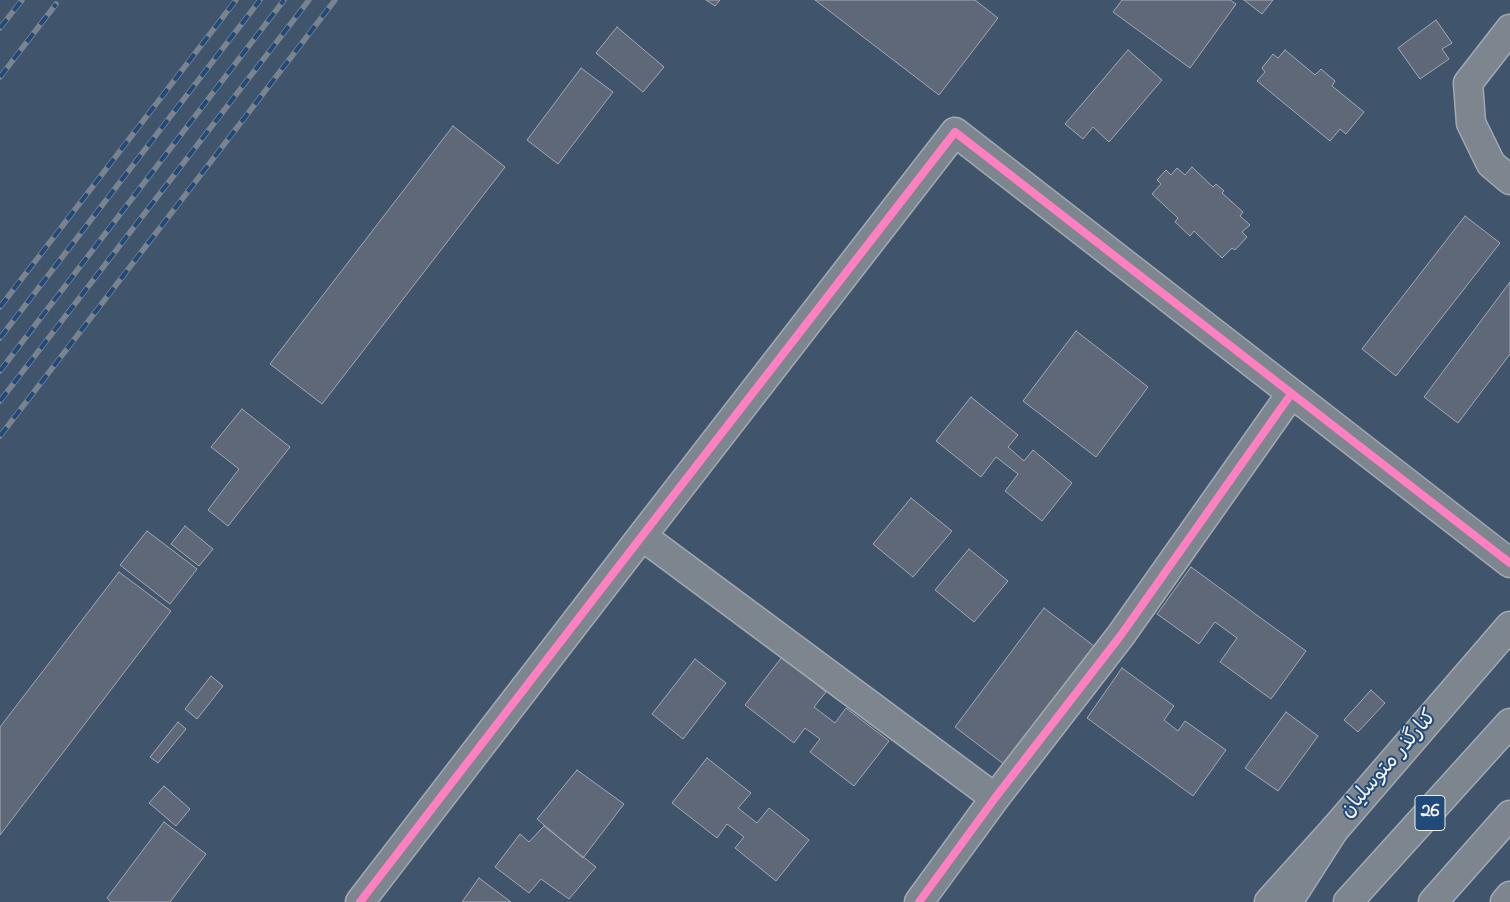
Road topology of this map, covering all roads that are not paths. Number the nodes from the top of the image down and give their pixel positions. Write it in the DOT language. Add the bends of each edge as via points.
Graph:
graph roads {
  1 [pos="1510,29"];
  2 [pos="1510,180"];
  3 [pos="1291,394"];
  4 [pos="642,536"];
  5 [pos="1510,562"];
  6 [pos="1510,626"];
  7 [pos="1510,724"];
  8 [pos="995,798"];
  9 [pos="1510,815"];
  10 [pos="1510,824"];
  11 [pos="1334,830"];
  12 [pos="1468,863"];
  13 [pos="1510,896"];
  14 [pos="360,902"];
  15 [pos="919,902"];
  16 [pos="1269,902"];
  17 [pos="1288,902"];
  18 [pos="1348,902"];
  19 [pos="1433,902"];
  20 [pos="1505,902"];
  1 -- 2 [label="main road" via="1468,83 1471,122 1491,164"];
  3 -- 4 [label="main road" via="955,132"];
  3 -- 5 [label="main road"];
  3 -- 8 [label="main road" via="1121,635"];
  4 -- 8 [label="main road"];
  4 -- 14 [label="main road"];
  6 -- 11 [label="main road, کنارگذر متوسلیان"];
  7 -- 18 [label="main road, 26"];
  8 -- 15 [label="main road"];
  9 -- 12 [label="main road"];
  10 -- 12 [label="main road"];
  11 -- 16 [label="main road, کنارگذر متوسلیان"];
  11 -- 17 [label="main road"];
  12 -- 19 [label="main road"];
  13 -- 20 [label="main road"];
}
